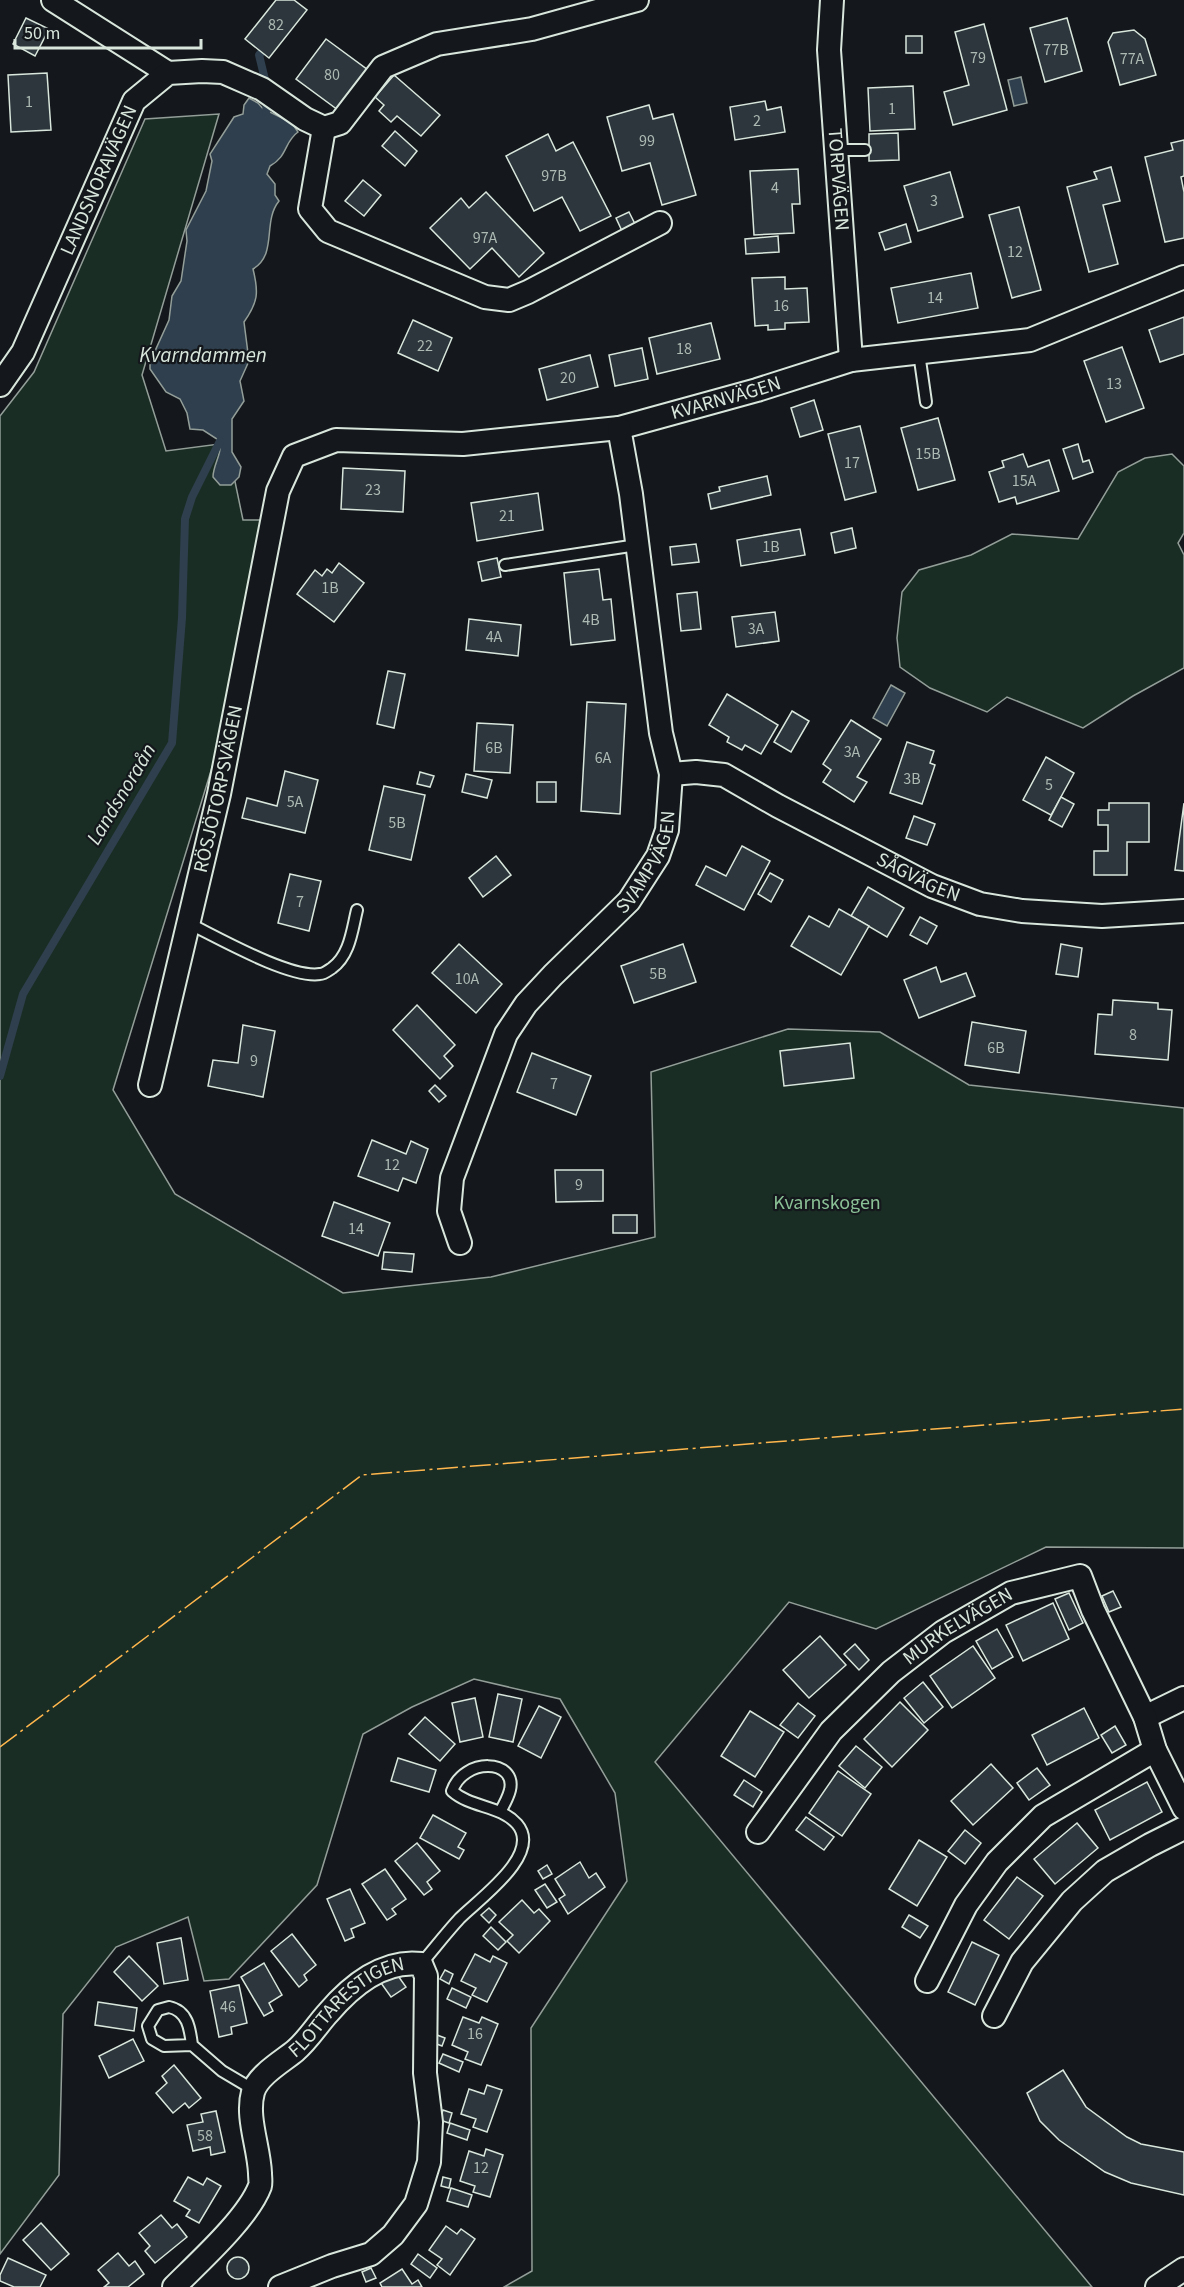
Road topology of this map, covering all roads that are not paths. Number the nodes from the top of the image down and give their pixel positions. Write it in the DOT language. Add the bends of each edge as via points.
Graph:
graph roads {
  1 [pos="53,0"];
  2 [pos="638,0"];
  3 [pos="832,0"];
  4 [pos="168,73"];
  5 [pos="324,128"];
  6 [pos="836,150"];
  7 [pos="865,150"];
  8 [pos="660,223"];
  9 [pos="1184,277"];
  10 [pos="919,353"];
  11 [pos="851,360"];
  12 [pos="0,385"];
  13 [pos="926,402"];
  14 [pos="619,428"];
  15 [pos="278,491"];
  16 [pos="637,545"];
  17 [pos="505,565"];
  18 [pos="671,774"];
  19 [pos="357,910"];
  20 [pos="1184,911"];
  21 [pos="188,922"];
  22 [pos="150,1085"];
  23 [pos="460,1243"];
  24 [pos="1184,1698"];
  25 [pos="1145,1717"];
  26 [pos="1155,1750"];
  27 [pos="1184,1808"];
  28 [pos="500,1812"];
  29 [pos="1184,1828"];
  30 [pos="758,1832"];
  31 [pos="421,1964"];
  32 [pos="927,1981"];
  33 [pos="994,2016"];
  34 [pos="192,2046"];
  35 [pos="254,2090"];
  36 [pos="1184,2269"];
  37 [pos="174,2287"];
  38 [pos="280,2287"];
  39 [pos="1157,2287"];
  1 -- 4 [label="street"];
  2 -- 5 [label="street" via="532,29 437,44 383,67 340,123"];
  3 -- 6 [label="street, TORPVÄGEN" via="829,50"];
  4 -- 5 [label="street" via="223,72 262,89"];
  4 -- 12 [label="street, LANDSNORAVÄGEN" via="134,102 23,352"];
  5 -- 8 [label="street" via="310,209 328,231 485,297 509,300 528,292"];
  6 -- 7 [label="lane"];
  6 -- 11 [label="street, TORPVÄGEN"];
  9 -- 10 [label="street, KVARNVÄGEN" via="1030,340"];
  10 -- 11 [label="street, KVARNVÄGEN"];
  10 -- 13 [label="lane"];
  11 -- 14 [label="street, KVARNVÄGEN"];
  14 -- 15 [label="street, KVARNVÄGEN" via="463,444 336,440 294,456"];
  14 -- 16 [label="street, SVAMPVÄGEN"];
  15 -- 21 [label="street, RÖSJÖTORPSVÄGEN" via="227,756"];
  16 -- 17 [label="lane"];
  16 -- 18 [label="street, SVAMPVÄGEN" via="661,733"];
  18 -- 20 [label="street, SÅGVÄGEN" via="724,776 932,886 980,903 1022,911 1102,916"];
  18 -- 23 [label="street, SVAMPVÄGEN" via="667,830 645,877 629,901 526,1004 506,1034 452,1178 449,1211"];
  19 -- 21 [label="lane" via="344,954 334,967 321,974 306,974 274,964"];
  21 -- 22 [label="street, RÖSJÖTORPSVÄGEN"];
  24 -- 25 [label="street"];
  25 -- 26 [label="street, MURKELVÄGEN"];
  25 -- 30 [label="street, MURKELVÄGEN" via="1080,1576 1011,1593 943,1632 891,1672 831,1731"];
  26 -- 27 [label="street, MURKELVÄGEN"];
  26 -- 32 [label="street" via="1043,1815 997,1862 966,1905"];
  28 -- 28 [label="lane" via="460,1798 452,1791 456,1782 475,1767 490,1765 503,1770 510,1790"];
  28 -- 31 [label="lane" via="523,1832 523,1847 500,1881"];
  29 -- 33 [label="street" via="1105,1871 1072,1901 1022,1962"];
  31 -- 35 [label="street, FLOTTARESTIGEN" via="407,1962 374,1973 349,1991"];
  31 -- 38 [label="street, FLOTTARESTIGEN" via="426,1976 425,2073 431,2122 429,2162 416,2204 393,2235 371,2254"];
  34 -- 34 [label="lane" via="188,2022 176,2008 158,2010 148,2025 152,2039 164,2046"];
  34 -- 35 [label="lane" via="222,2071"];
  35 -- 37 [label="street" via="252,2113 261,2185 241,2217"];
  36 -- 39 [label="street"];
}
